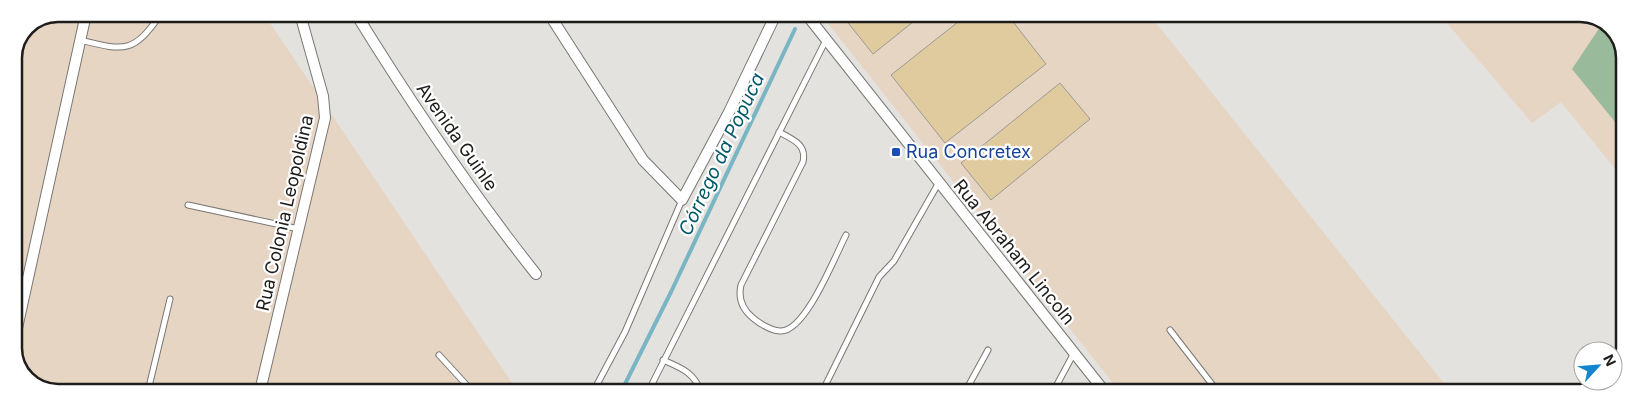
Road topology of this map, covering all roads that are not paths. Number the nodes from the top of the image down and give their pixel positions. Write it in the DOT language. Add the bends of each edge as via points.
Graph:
graph roads {
  1 [pos="84,23"];
  2 [pos="154,23"];
  3 [pos="302,23"];
  4 [pos="362,23"];
  5 [pos="555,23"];
  6 [pos="772,23"];
  7 [pos="813,23"];
  8 [pos="80,40"];
  9 [pos="826,40"];
  10 [pos="778,132"];
  11 [pos="938,184"];
  12 [pos="682,200"];
  13 [pos="188,205"];
  14 [pos="299,229"];
  15 [pos="846,235"];
  16 [pos="536,274"];
  17 [pos="170,299"];
  18 [pos="23,302"];
  19 [pos="1170,330"];
  20 [pos="988,350"];
  21 [pos="1074,353"];
  22 [pos="438,355"];
  23 [pos="663,360"];
  24 [pos="150,384"];
  25 [pos="262,384"];
  26 [pos="465,384"];
  27 [pos="597,384"];
  28 [pos="652,384"];
  29 [pos="697,384"];
  30 [pos="826,384"];
  31 [pos="969,384"];
  32 [pos="1057,384"];
  33 [pos="1099,384"];
  34 [pos="1212,384"];
  1 -- 8 [label="street"];
  2 -- 8 [label="lane" via="140,40 127,47 113,48"];
  3 -- 14 [label="street, Rua Colonia Leopoldina" via="325,109"];
  4 -- 16 [label="street, Avenida Guinle" via="393,74"];
  5 -- 12 [label="street" via="643,160"];
  6 -- 12 [label="street"];
  7 -- 9 [label="street, Rua Abraham Lincoln"];
  8 -- 18 [label="street"];
  9 -- 10 [label="lane"];
  9 -- 11 [label="street, Rua Abraham Lincoln"];
  10 -- 15 [label="lane" via="802,147 803,162 741,285 739,294 747,312 774,330 791,328 807,311"];
  10 -- 23 [label="lane"];
  11 -- 21 [label="street, Rua Abraham Lincoln"];
  11 -- 30 [label="lane" via="894,261 879,277"];
  12 -- 27 [label="lane" via="625,332"];
  13 -- 14 [label="lane"];
  14 -- 25 [label="street, Rua Colonia Leopoldina"];
  17 -- 24 [label="lane"];
  19 -- 34 [label="lane"];
  20 -- 31 [label="lane"];
  21 -- 32 [label="lane"];
  21 -- 33 [label="street, Rua Abraham Lincoln"];
  22 -- 26 [label="lane"];
  23 -- 28 [label="lane"];
  23 -- 29 [label="lane" via="686,370"];
}
